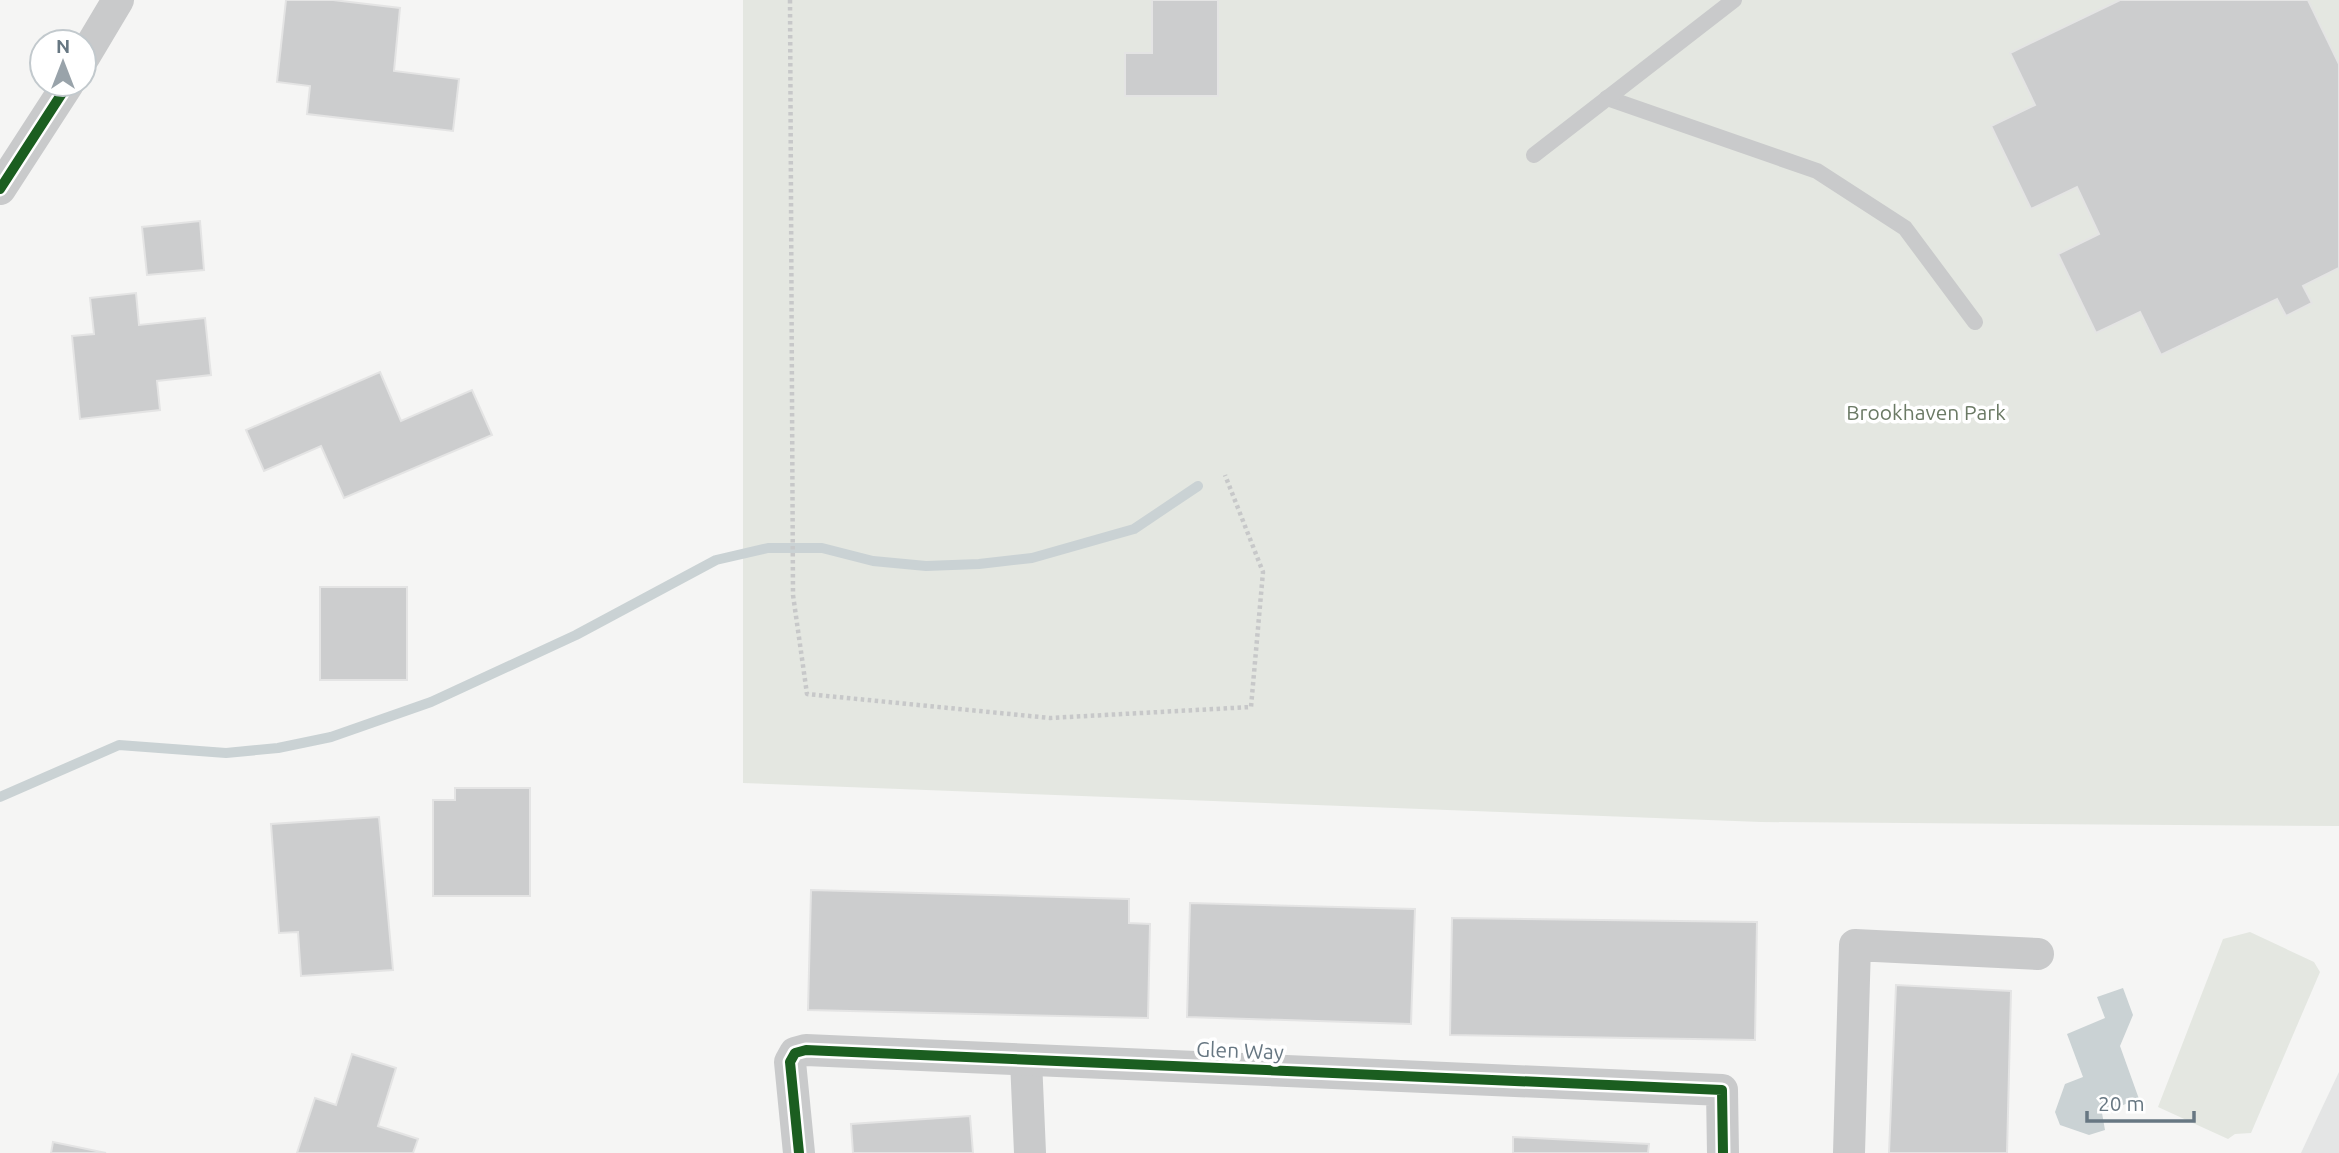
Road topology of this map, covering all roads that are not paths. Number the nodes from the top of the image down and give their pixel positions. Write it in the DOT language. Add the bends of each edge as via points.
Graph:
graph roads {
  1 [pos="118,0"];
  2 [pos="1734,0"];
  3 [pos="98,34"];
  4 [pos="59,98"];
  5 [pos="1607,98"];
  6 [pos="1534,155"];
  7 [pos="0,189"];
  8 [pos="1975,322"];
  9 [pos="2038,954"];
  10 [pos="1026,1060"];
  11 [pos="799,1153"];
  12 [pos="1030,1153"];
  13 [pos="1723,1153"];
  14 [pos="1849,1153"];
  1 -- 3 [label="street"];
  2 -- 5 [label="lane"];
  4 -- 7 [label="street"];
  5 -- 6 [label="lane"];
  5 -- 8 [label="lane" via="1817,171 1905,228"];
  9 -- 14 [label="street" via="1855,945"];
  10 -- 11 [label="street, Glen Way" via="795,1053 789,1062"];
  10 -- 12 [label="street"];
  10 -- 13 [label="street, Glen Way" via="1722,1090"];
}
